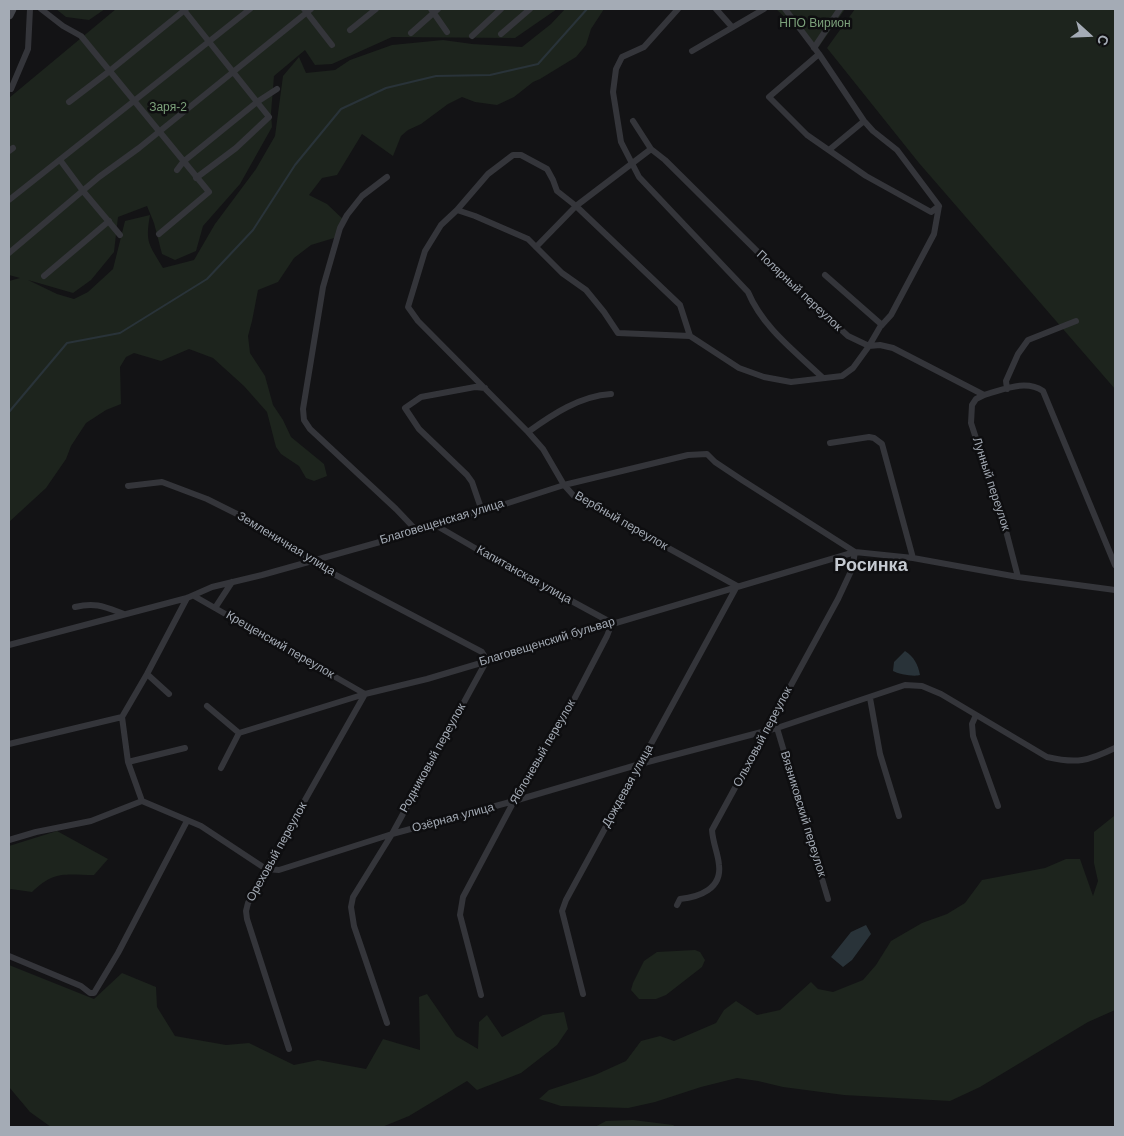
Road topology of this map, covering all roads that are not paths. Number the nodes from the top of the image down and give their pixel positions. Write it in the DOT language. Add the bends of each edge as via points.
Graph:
graph roads {
  1 [pos="12,9"];
  2 [pos="30,9"];
  3 [pos="41,9"];
  4 [pos="184,9"];
  5 [pos="250,9"];
  6 [pos="376,9"];
  7 [pos="501,9"];
  8 [pos="530,9"];
  9 [pos="678,9"];
  10 [pos="716,9"];
  11 [pos="764,9"];
  12 [pos="785,9"];
  13 [pos="840,9"];
  14 [pos="307,10"];
  15 [pos="434,10"];
  16 [pos="9,15"];
  17 [pos="732,27"];
  18 [pos="350,30"];
  19 [pos="447,32"];
  20 [pos="411,33"];
  21 [pos="501,34"];
  22 [pos="472,36"];
  23 [pos="209,42"];
  24 [pos="332,45"];
  25 [pos="692,51"];
  26 [pos="816,51"];
  27 [pos="110,71"];
  28 [pos="233,72"];
  29 [pos="11,89"];
  30 [pos="277,89"];
  31 [pos="134,100"];
  32 [pos="69,102"];
  33 [pos="257,102"];
  34 [pos="634,121"];
  35 [pos="864,121"];
  36 [pos="158,132"];
  37 [pos="651,149"];
  38 [pos="829,150"];
  39 [pos="60,160"];
  40 [pos="183,162"];
  41 [pos="632,164"];
  42 [pos="177,170"];
  43 [pos="387,176"];
  44 [pos="196,178"];
  45 [pos="83,191"];
  46 [pos="9,200"];
  47 [pos="576,206"];
  48 [pos="939,206"];
  49 [pos="457,210"];
  50 [pos="109,221"];
  51 [pos="159,234"];
  52 [pos="120,235"];
  53 [pos="536,247"];
  54 [pos="9,252"];
  55 [pos="825,275"];
  56 [pos="44,276"];
  57 [pos="1076,321"];
  58 [pos="882,325"];
  59 [pos="690,336"];
  60 [pos="869,346"];
  61 [pos="823,378"];
  62 [pos="486,388"];
  63 [pos="1007,389"];
  64 [pos="611,394"];
  65 [pos="984,395"];
  66 [pos="528,432"];
  67 [pos="830,442"];
  68 [pos="564,485"];
  69 [pos="128,486"];
  70 [pos="482,510"];
  71 [pos="437,526"];
  72 [pos="416,530"];
  73 [pos="855,552"];
  74 [pos="913,558"];
  75 [pos="311,562"];
  76 [pos="1115,565"];
  77 [pos="1018,577"];
  78 [pos="232,582"];
  79 [pos="737,586"];
  80 [pos="1115,590"];
  81 [pos="190,597"];
  82 [pos="75,606"];
  83 [pos="216,608"];
  84 [pos="124,614"];
  85 [pos="612,623"];
  86 [pos="9,645"];
  87 [pos="487,660"];
  88 [pos="147,674"];
  89 [pos="169,694"];
  90 [pos="366,694"];
  91 [pos="870,698"];
  92 [pos="206,706"];
  93 [pos="976,714"];
  94 [pos="122,717"];
  95 [pos="777,728"];
  96 [pos="766,730"];
  97 [pos="239,733"];
  98 [pos="9,744"];
  99 [pos="185,748"];
  100 [pos="1115,748"];
  101 [pos="128,762"];
  102 [pos="640,764"];
  103 [pos="221,768"];
  104 [pos="142,801"];
  105 [pos="514,801"];
  106 [pos="998,806"];
  107 [pos="899,816"];
  108 [pos="187,821"];
  109 [pos="392,834"];
  110 [pos="9,840"];
  111 [pos="266,869"];
  112 [pos="828,899"];
  113 [pos="677,905"];
  114 [pos="9,956"];
  115 [pos="583,994"];
  116 [pos="481,995"];
  117 [pos="386,1023"];
  118 [pos="289,1049"];
  1 -- 16 [label="street"];
  2 -- 29 [label="street" via="28,49"];
  3 -- 27 [label="street" via="81,36"];
  4 -- 23 [label="street"];
  4 -- 27 [label="street"];
  5 -- 23 [label="street"];
  6 -- 18 [label="street"];
  7 -- 22 [label="street"];
  8 -- 21 [label="street"];
  9 -- 41 [label="street" via="644,47 622,57 616,69 613,92 621,142"];
  10 -- 17 [label="street"];
  11 -- 17 [label="street"];
  12 -- 26 [label="street"];
  13 -- 26 [label="street"];
  14 -- 24 [label="street"];
  14 -- 28 [label="street"];
  15 -- 19 [label="street"];
  15 -- 20 [label="street"];
  17 -- 25 [label="street"];
  23 -- 28 [label="street"];
  23 -- 31 [label="street"];
  26 -- 35 [label="street"];
  26 -- 38 [label="street" via="769,97 807,135"];
  27 -- 31 [label="street"];
  27 -- 32 [label="street"];
  28 -- 33 [label="street"];
  28 -- 36 [label="street"];
  30 -- 33 [label="street"];
  31 -- 36 [label="street"];
  31 -- 39 [label="street"];
  33 -- 40 [label="street"];
  33 -- 44 [label="street" via="269,117 236,148"];
  34 -- 37 [label="street"];
  35 -- 38 [label="street"];
  35 -- 48 [label="street" via="897,150"];
  36 -- 40 [label="street"];
  36 -- 45 [label="street"];
  37 -- 41 [label="street"];
  37 -- 60 [label="street, Полярный переулок" via="779,274 848,336"];
  38 -- 48 [label="street" via="866,176 931,212"];
  39 -- 45 [label="street"];
  39 -- 46 [label="street"];
  40 -- 42 [label="street"];
  40 -- 44 [label="street"];
  41 -- 47 [label="street"];
  41 -- 61 [label="street" via="639,177 748,292 774,332"];
  43 -- 72 [label="street" via="362,196 340,228 323,287 303,409 304,420 310,430"];
  44 -- 51 [label="street" via="208,192"];
  45 -- 50 [label="street"];
  45 -- 54 [label="street"];
  47 -- 49 [label="street" via="557,191 547,169 521,155 513,155 488,174"];
  47 -- 53 [label="street"];
  47 -- 59 [label="street" via="680,305"];
  48 -- 58 [label="street" via="934,234 891,315"];
  49 -- 53 [label="street" via="516,234"];
  49 -- 62 [label="street, Вербный переулок" via="441,225 424,251 408,307 418,321"];
  50 -- 52 [label="street"];
  50 -- 56 [label="street"];
  53 -- 59 [label="street" via="562,273 586,290 618,333"];
  55 -- 58 [label="street"];
  57 -- 63 [label="street" via="1028,340 1006,381"];
  58 -- 60 [label="street"];
  59 -- 61 [label="street" via="739,368 764,377 791,382"];
  60 -- 61 [label="street" via="853,368 842,376"];
  60 -- 65 [label="street, Полярный переулок" via="893,348"];
  62 -- 66 [label="street, Вербный переулок"];
  62 -- 70 [label="street" via="421,398 405,408 419,429 467,475"];
  63 -- 65 [label="street"];
  63 -- 76 [label="street" via="1025,385 1042,391"];
  64 -- 66 [label="street" via="584,400 552,414"];
  65 -- 77 [label="street, Лунный переулок" via="972,405 971,423"];
  66 -- 68 [label="street, Вербный переулок" via="543,449"];
  67 -- 74 [label="street" via="869,437 882,444"];
  68 -- 70 [label="street, Благовещенская улица"];
  68 -- 73 [label="street, Благовещенская улица" via="676,457 707,454"];
  68 -- 79 [label="street, Вербный переулок" via="574,496"];
  69 -- 75 [label="street, Земленичная улица" via="162,482 207,499 245,518"];
  70 -- 71 [label="street, Благовещенская улица"];
  71 -- 72 [label="street, Благовещенская улица"];
  71 -- 85 [label="street, Капитанская улица"];
  72 -- 75 [label="street, Благовещенская улица"];
  73 -- 74 [label="street"];
  73 -- 79 [label="street, Благовещенский бульвар"];
  73 -- 96 [label="street, Ольховый переулок" via="852,568 838,599"];
  74 -- 77 [label="street"];
  75 -- 78 [label="street, Благовещенская улица"];
  75 -- 87 [label="street, Земленичная улица" via="482,652"];
  77 -- 80 [label="street"];
  78 -- 81 [label="street, Благовещенская улица"];
  78 -- 83 [label="street"];
  79 -- 85 [label="street, Благовещенский бульвар"];
  79 -- 102 [label="street, Дождевая улица"];
  81 -- 83 [label="street, Крещенский переулок"];
  81 -- 84 [label="street, Благовещенская улица"];
  81 -- 88 [label="street"];
  82 -- 84 [label="street" via="103,605"];
  83 -- 90 [label="street, Крещенский переулок"];
  84 -- 86 [label="street, Благовещенская улица"];
  85 -- 87 [label="street, Благовещенский бульвар"];
  85 -- 105 [label="street, Яблоневый переулок" via="567,713"];
  87 -- 90 [label="street, Благовещенский бульвар"];
  87 -- 109 [label="street, Родниковый переулок"];
  88 -- 89 [label="street"];
  88 -- 94 [label="street"];
  90 -- 97 [label="street, Благовещенский бульвар"];
  90 -- 111 [label="street, Ореховый переулок"];
  91 -- 93 [label="street, Озёрная улица" via="905,686 922,686"];
  91 -- 95 [label="street, Озёрная улица"];
  91 -- 107 [label="street" via="880,754"];
  92 -- 97 [label="street"];
  93 -- 100 [label="street, Озёрная улица" via="1047,757 1085,760"];
  93 -- 106 [label="street" via="972,724 973,736"];
  94 -- 98 [label="street"];
  94 -- 101 [label="street"];
  95 -- 96 [label="street, Озёрная улица"];
  95 -- 112 [label="street, Вязниковский переулок"];
  96 -- 102 [label="street, Озёрная улица"];
  96 -- 113 [label="street, Ольховый переулок" via="712,830 720,866 716,883 699,896 680,899"];
  97 -- 103 [label="street"];
  99 -- 101 [label="street"];
  101 -- 104 [label="street"];
  102 -- 105 [label="street, Озёрная улица"];
  102 -- 115 [label="street, Дождевая улица" via="562,911"];
  104 -- 108 [label="street"];
  104 -- 110 [label="street" via="92,821"];
  105 -- 109 [label="street, Озёрная улица"];
  105 -- 116 [label="street, Яблоневый переулок" via="461,905 460,915"];
  108 -- 111 [label="street" via="201,826"];
  108 -- 114 [label="street" via="94,993"];
  109 -- 111 [label="street, Озёрная улица" via="279,870"];
  109 -- 117 [label="street, Родниковый переулок" via="358,888 351,907 354,926"];
  111 -- 118 [label="street, Ореховый переулок" via="246,912"];
}
